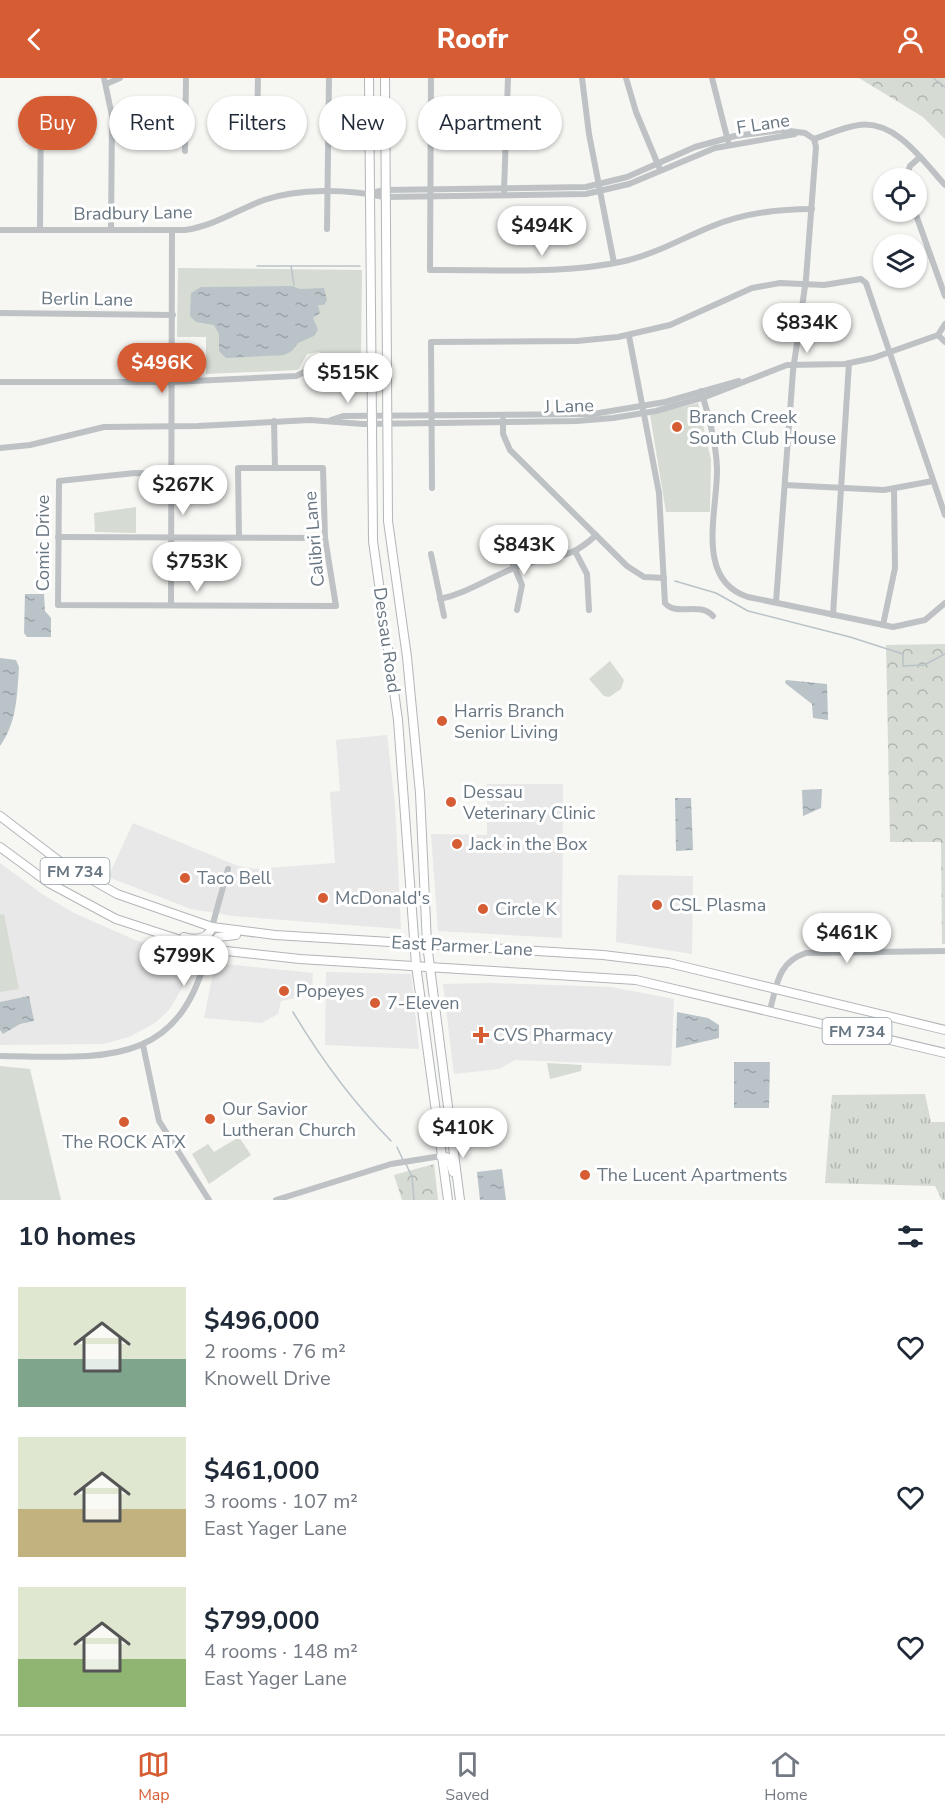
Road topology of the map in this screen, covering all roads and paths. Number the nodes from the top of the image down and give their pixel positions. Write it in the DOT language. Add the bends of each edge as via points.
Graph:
graph roads {
  1 [pos="120,78"];
  2 [pos="186,78"];
  3 [pos="258,78"];
  4 [pos="329,78"];
  5 [pos="369,78"];
  6 [pos="385,78"];
  7 [pos="431,78"];
  8 [pos="508,78"];
  9 [pos="582,78"];
  10 [pos="626,78"];
  11 [pos="711,78"];
  12 [pos="105,81"];
  13 [pos="258,96"];
  14 [pos="814,139"];
  15 [pos="728,141"];
  16 [pos="41,150"];
  17 [pos="185,152"];
  18 [pos="920,158"];
  19 [pos="660,167"];
  20 [pos="909,168"];
  21 [pos="945,185"];
  22 [pos="600,188"];
  23 [pos="327,193"];
  24 [pos="430,193"];
  25 [pos="504,193"];
  26 [pos="368,194"];
  27 [pos="384,194"];
  28 [pos="812,209"];
  29 [pos="919,222"];
  30 [pos="40,229"];
  31 [pos="327,229"];
  32 [pos="0,230"];
  33 [pos="111,230"];
  34 [pos="172,230"];
  35 [pos="614,263"];
  36 [pos="805,284"];
  37 [pos="945,296"];
  38 [pos="0,313"];
  39 [pos="173,315"];
  40 [pos="945,324"];
  41 [pos="938,335"];
  42 [pos="629,336"];
  43 [pos="945,342"];
  44 [pos="890,353"];
  45 [pos="849,363"];
  46 [pos="794,365"];
  47 [pos="315,367"];
  48 [pos="0,382"];
  49 [pos="172,382"];
  50 [pos="702,394"];
  51 [pos="644,410"];
  52 [pos="432,415"];
  53 [pos="387,419"];
  54 [pos="503,419"];
  55 [pos="371,420"];
  56 [pos="274,421"];
  57 [pos="432,423"];
  58 [pos="172,427"];
  59 [pos="0,448"];
  60 [pos="275,468"];
  61 [pos="171,474"];
  62 [pos="933,481"];
  63 [pos="785,484"];
  64 [pos="432,488"];
  65 [pos="842,489"];
  66 [pos="894,490"];
  67 [pos="945,515"];
  68 [pos="596,536"];
  69 [pos="58,537"];
  70 [pos="171,537"];
  71 [pos="239,537"];
  72 [pos="325,538"];
  73 [pos="508,553"];
  74 [pos="576,553"];
  75 [pos="431,554"];
  76 [pos="392,560"];
  77 [pos="376,563"];
  78 [pos="514,567"];
  79 [pos="664,578"];
  80 [pos="440,599"];
  81 [pos="776,602"];
  82 [pos="945,603"];
  83 [pos="171,605"];
  84 [pos="517,610"];
  85 [pos="589,610"];
  86 [pos="833,615"];
  87 [pos="444,616"];
  88 [pos="713,616"];
  89 [pos="883,625"];
  90 [pos="420,793"];
  91 [pos="405,795"];
  92 [pos="0,816"];
  93 [pos="0,847"];
  94 [pos="228,869"];
  95 [pos="212,927"];
  96 [pos="147,931"];
  97 [pos="281,936"];
  98 [pos="415,943"];
  99 [pos="427,944"];
  100 [pos="208,949"];
  101 [pos="945,951"];
  102 [pos="416,965"];
  103 [pos="429,965"];
  104 [pos="775,990"];
  105 [pos="770,1010"];
  106 [pos="945,1030"];
  107 [pos="144,1045"];
  108 [pos="945,1053"];
  109 [pos="0,1056"];
  110 [pos="437,1126"];
  111 [pos="436,1156"];
  112 [pos="456,1158"];
  113 [pos="459,1191"];
  114 [pos="209,1200"];
  115 [pos="276,1200"];
  116 [pos="448,1200"];
  117 [pos="460,1200"];
  1 -- 12 [label="street"];
  2 -- 17 [label="street"];
  3 -- 13 [label="street"];
  4 -- 23 [label="street"];
  5 -- 26 [label="main road, Dessau Road"];
  6 -- 27 [label="main road, Dessau Road"];
  7 -- 24 [label="street"];
  8 -- 25 [label="street"];
  9 -- 22 [label="street"];
  10 -- 19 [label="street"];
  11 -- 15 [label="street"];
  12 -- 33 [label="street" via="112,116"];
  14 -- 15 [label="street, F Lane" via="782,130"];
  14 -- 18 [label="street" via="868,125 900,137"];
  14 -- 28 [label="street"];
  15 -- 19 [label="street, F Lane" via="695,147"];
  16 -- 30 [label="street"];
  18 -- 20 [label="street"];
  18 -- 21 [label="street"];
  19 -- 22 [label="street, F Lane"];
  22 -- 25 [label="street, F Lane"];
  22 -- 35 [label="street"];
  23 -- 26 [label="street, Bradbury Lane"];
  23 -- 31 [label="street"];
  23 -- 34 [label="street, Bradbury Lane" via="283,195 210,225"];
  24 -- 25 [label="street, F Lane"];
  24 -- 27 [label="street, F Lane"];
  24 -- 35 [label="street" via="430,270"];
  26 -- 27 [label="street, F Lane"];
  26 -- 55 [label="main road, Dessau Road"];
  27 -- 53 [label="main road, Dessau Road"];
  28 -- 35 [label="street" via="742,216"];
  28 -- 36 [label="street"];
  29 -- 37 [label="street"];
  30 -- 32 [label="street, Bradbury Lane"];
  30 -- 33 [label="street, Bradbury Lane"];
  33 -- 34 [label="street, Bradbury Lane"];
  34 -- 39 [label="street"];
  36 -- 42 [label="street" via="752,288 684,320"];
  36 -- 44 [label="street" via="864,281"];
  36 -- 46 [label="street"];
  38 -- 39 [label="street, Berlin Lane"];
  39 -- 49 [label="street"];
  40 -- 41 [label="street"];
  41 -- 43 [label="street"];
  41 -- 44 [label="street, J Lane"];
  42 -- 51 [label="street"];
  42 -- 52 [label="street" via="577,342 431,342"];
  44 -- 45 [label="street, J Lane"];
  44 -- 62 [label="street"];
  45 -- 46 [label="street, J Lane"];
  45 -- 65 [label="street"];
  46 -- 50 [label="street, J Lane"];
  46 -- 63 [label="street"];
  47 -- 49 [label="street" via="296,376"];
  48 -- 49 [label="street"];
  49 -- 58 [label="street"];
  50 -- 51 [label="street, J Lane"];
  50 -- 81 [label="street" via="716,458 715,564 722,578 736,591"];
  51 -- 54 [label="street, J Lane" via="597,420"];
  51 -- 79 [label="street" via="660,501"];
  52 -- 53 [label="street, J Lane"];
  52 -- 54 [label="street, J Lane"];
  52 -- 57 [label="street"];
  53 -- 55 [label="street"];
  53 -- 57 [label="street, J Lane"];
  53 -- 76 [label="main road, Dessau Road"];
  54 -- 57 [label="street, J Lane"];
  54 -- 68 [label="street" via="503,434 510,450"];
  55 -- 56 [label="street" via="343,416 331,420"];
  55 -- 77 [label="main road, Dessau Road" via="371,509"];
  56 -- 58 [label="street"];
  56 -- 60 [label="street"];
  57 -- 64 [label="street"];
  58 -- 59 [label="street" via="95,428"];
  58 -- 61 [label="street"];
  60 -- 71 [label="street" via="238,468"];
  60 -- 72 [label="street, Calibri Lane" via="323,468"];
  61 -- 69 [label="street, Comic Drive" via="135,473 58,481"];
  61 -- 70 [label="street"];
  62 -- 66 [label="street"];
  62 -- 67 [label="street"];
  63 -- 65 [label="street"];
  63 -- 81 [label="street"];
  65 -- 66 [label="street"];
  65 -- 86 [label="street"];
  66 -- 89 [label="street" via="896,561"];
  68 -- 74 [label="street"];
  68 -- 79 [label="street" via="639,575"];
  69 -- 70 [label="street"];
  69 -- 83 [label="street, Comic Drive" via="58,605"];
  70 -- 71 [label="street"];
  70 -- 83 [label="street"];
  71 -- 72 [label="street"];
  72 -- 83 [label="street, Calibri Lane" via="336,606"];
  73 -- 78 [label="street"];
  74 -- 78 [label="street"];
  74 -- 85 [label="street" via="587,574"];
  75 -- 80 [label="street"];
  76 -- 77 [label="main road"];
  76 -- 90 [label="main road, Dessau Road" via="407,657"];
  77 -- 91 [label="main road, Dessau Road"];
  78 -- 80 [label="street"];
  78 -- 84 [label="street" via="522,585"];
  79 -- 88 [label="street" via="665,603 670,608 699,609"];
  80 -- 87 [label="street"];
  81 -- 86 [label="street"];
  82 -- 89 [label="street" via="918,623 903,627"];
  86 -- 89 [label="street"];
  90 -- 91 [label="main road"];
  90 -- 99 [label="main road, Dessau Road"];
  91 -- 98 [label="main road, Dessau Road"];
  92 -- 95 [label="main road, East Parmer Lane / FM 734" via="92,881 139,903"];
  93 -- 96 [label="main road, East Parmer Lane / FM 734" via="80,901"];
  94 -- 95 [label="street"];
  95 -- 96 [label="main road" via="209,934 195,939 154,929"];
  95 -- 97 [label="main road, East Parmer Lane / FM 734"];
  96 -- 100 [label="main road, East Parmer Lane / FM 734"];
  97 -- 98 [label="main road, East Parmer Lane / FM 734"];
  97 -- 100 [label="main road" via="269,940 223,935 214,939"];
  98 -- 99 [label="main road, East Parmer Lane / FM 734"];
  98 -- 102 [label="main road, Dessau Road"];
  99 -- 103 [label="main road, Dessau Road"];
  99 -- 104 [label="main road, East Parmer Lane / FM 734" via="669,963"];
  100 -- 102 [label="main road, East Parmer Lane / FM 734"];
  100 -- 107 [label="street" via="185,1010"];
  101 -- 104 [label="street" via="806,953 789,960"];
  102 -- 103 [label="main road, East Parmer Lane / FM 734"];
  102 -- 110 [label="main road, Dessau Road"];
  103 -- 105 [label="main road, East Parmer Lane / FM 734" via="636,980"];
  103 -- 112 [label="main road, Dessau Road"];
  104 -- 105 [label="street"];
  104 -- 106 [label="main road, East Parmer Lane / FM 734"];
  105 -- 108 [label="main road, East Parmer Lane / FM 734"];
  107 -- 109 [label="street" via="104,1056"];
  107 -- 114 [label="street" via="159,1121"];
  110 -- 111 [label="main road, Dessau Road"];
  110 -- 112 [label="main road" via="445,1150"];
  111 -- 113 [label="main road" via="448,1158"];
  111 -- 115 [label="street" via="391,1164"];
  111 -- 116 [label="main road, Dessau Road"];
  112 -- 113 [label="main road, Dessau Road"];
  113 -- 117 [label="main road, Dessau Road"];
}
